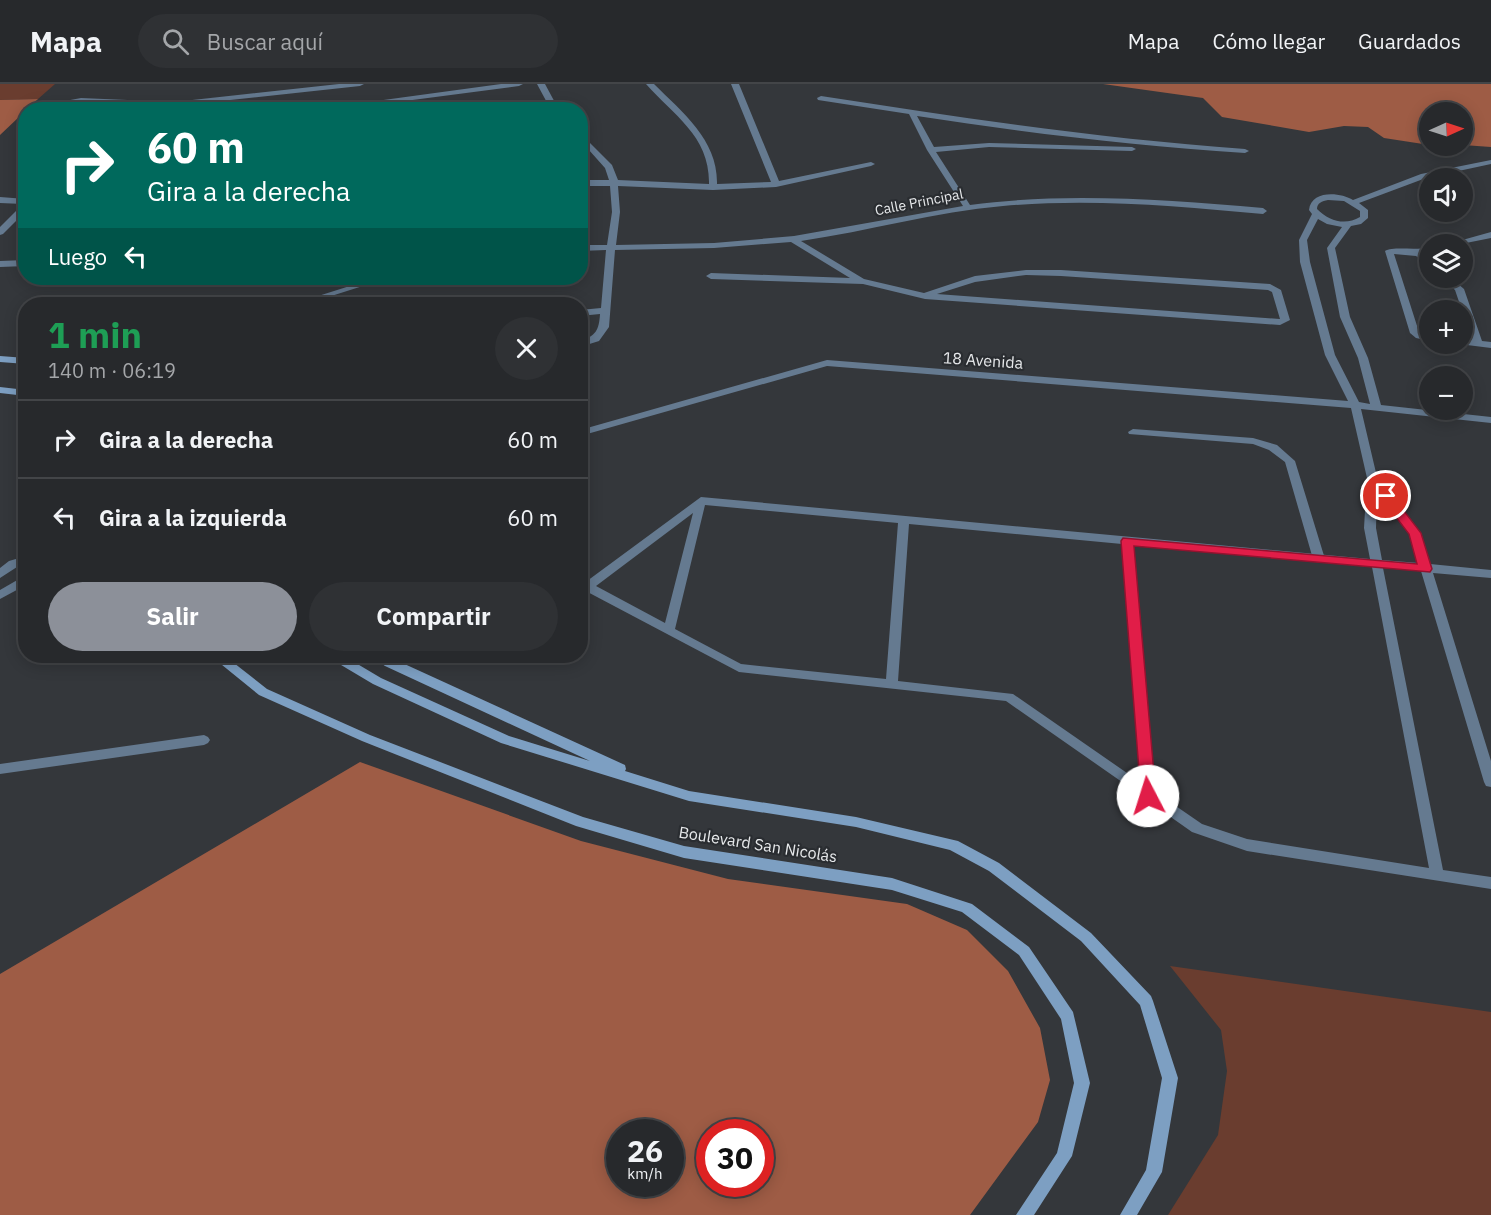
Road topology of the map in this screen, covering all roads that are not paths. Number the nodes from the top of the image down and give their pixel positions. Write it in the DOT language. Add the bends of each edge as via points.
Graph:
graph roads {
  1 [pos="360,84"];
  2 [pos="519,84"];
  3 [pos="541,84"];
  4 [pos="650,84"];
  5 [pos="735,84"];
  6 [pos="346,86"];
  7 [pos="821,98"];
  8 [pos="72,102"];
  9 [pos="128,102"];
  10 [pos="193,102"];
  11 [pos="352,102"];
  12 [pos="377,102"];
  13 [pos="551,102"];
  14 [pos="912,113"];
  15 [pos="588,143"];
  16 [pos="1157,146"];
  17 [pos="595,150"];
  18 [pos="931,150"];
  19 [pos="588,151"];
  20 [pos="1245,151"];
  21 [pos="1491,162"];
  22 [pos="871,164"];
  23 [pos="614,182"];
  24 [pos="588,183"];
  25 [pos="776,184"];
  26 [pos="713,187"];
  27 [pos="0,200"];
  28 [pos="1355,202"];
  29 [pos="18,203"];
  30 [pos="967,206"];
  31 [pos="1263,211"];
  32 [pos="18,213"];
  33 [pos="1316,214"];
  34 [pos="1348,224"];
  35 [pos="0,232"];
  36 [pos="1491,235"];
  37 [pos="792,239"];
  38 [pos="1473,239"];
  39 [pos="611,247"];
  40 [pos="588,248"];
  41 [pos="1418,253"];
  42 [pos="18,263"];
  43 [pos="0,264"];
  44 [pos="711,276"];
  45 [pos="862,281"];
  46 [pos="360,285"];
  47 [pos="1458,288"];
  48 [pos="925,296"];
  49 [pos="321,297"];
  50 [pos="604,311"];
  51 [pos="588,312"];
  52 [pos="1419,336"];
  53 [pos="588,342"];
  54 [pos="1473,343"];
  55 [pos="1478,344"];
  56 [pos="1491,345"];
  57 [pos="0,359"];
  58 [pos="18,360"];
  59 [pos="0,390"];
  60 [pos="18,392"];
  61 [pos="1355,405"];
  62 [pos="1376,406"];
  63 [pos="1491,420"];
  64 [pos="588,431"];
  65 [pos="1132,432"];
  66 [pos="1372,478"];
  67 [pos="701,501"];
  68 [pos="904,520"];
  69 [pos="1127,541"];
  70 [pos="1319,559"];
  71 [pos="18,562"];
  72 [pos="1377,565"];
  73 [pos="1425,569"];
  74 [pos="0,574"];
  75 [pos="1491,574"];
  76 [pos="588,582"];
  77 [pos="18,584"];
  78 [pos="588,587"];
  79 [pos="0,595"];
  80 [pos="669,630"];
  81 [pos="226,663"];
  82 [pos="347,663"];
  83 [pos="389,663"];
  84 [pos="892,685"];
  85 [pos="204,740"];
  86 [pos="0,769"];
  87 [pos="1491,782"];
  88 [pos="659,788"];
  89 [pos="1148,796"];
  90 [pos="1437,873"];
  91 [pos="1491,883"];
  92 [pos="1024,1215"];
  93 [pos="1128,1215"];
  1 -- 6 [label="street"];
  2 -- 12 [label="street"];
  3 -- 13 [label="street"];
  4 -- 26 [label="street" via="708,148 716,171"];
  5 -- 25 [label="street"];
  6 -- 10 [label="street"];
  6 -- 11 [label="street"];
  7 -- 14 [label="street"];
  8 -- 9 [label="street"];
  14 -- 16 [label="street"];
  14 -- 18 [label="street"];
  15 -- 17 [label="street"];
  16 -- 18 [label="street" via="1132,149 989,145"];
  16 -- 20 [label="street"];
  17 -- 19 [label="street"];
  17 -- 23 [label="street" via="609,167"];
  18 -- 30 [label="street"];
  21 -- 28 [label="street" via="1424,176"];
  22 -- 25 [label="street"];
  23 -- 24 [label="street"];
  23 -- 26 [label="street"];
  23 -- 39 [label="street" via="616,212"];
  25 -- 26 [label="street"];
  27 -- 29 [label="street"];
  28 -- 33 [label="street" via="1321,198 1312,205"];
  28 -- 34 [label="street" via="1364,210 1364,218"];
  30 -- 31 [label="street, Calle Principal" via="1090,199"];
  30 -- 37 [label="street, Calle Principal"];
  32 -- 35 [label="street"];
  33 -- 34 [label="street" via="1330,222"];
  33 -- 61 [label="street" via="1303,240 1305,262 1330,355"];
  34 -- 62 [label="street" via="1331,248 1345,317 1363,358"];
  36 -- 38 [label="street"];
  37 -- 39 [label="street, Calle Principal"];
  37 -- 45 [label="street"];
  39 -- 40 [label="street, Calle Principal"];
  39 -- 50 [label="street"];
  41 -- 52 [label="street" via="1389,251"];
  42 -- 43 [label="street"];
  44 -- 45 [label="street"];
  45 -- 48 [label="street"];
  46 -- 49 [label="street"];
  47 -- 55 [label="street"];
  48 -- 48 [label="street" via="966,280 994,275 1061,273 1270,287 1275,290 1285,320"];
  50 -- 51 [label="street"];
  50 -- 53 [label="street" via="602,333"];
  54 -- 55 [label="street"];
  55 -- 56 [label="street"];
  57 -- 58 [label="main road"];
  59 -- 60 [label="main road"];
  61 -- 62 [label="street, 18 Avenida"];
  61 -- 64 [label="street, 18 Avenida" via="827,363"];
  61 -- 66 [label="street"];
  62 -- 63 [label="street, 18 Avenida"];
  65 -- 70 [label="street" via="1253,441 1276,448 1290,461"];
  66 -- 72 [label="street" via="1370,528"];
  66 -- 73 [label="street" via="1415,533"];
  67 -- 68 [label="street"];
  67 -- 76 [label="street"];
  67 -- 80 [label="street"];
  68 -- 69 [label="street"];
  68 -- 84 [label="street"];
  69 -- 70 [label="street"];
  69 -- 89 [label="street"];
  70 -- 72 [label="street"];
  71 -- 74 [label="street"];
  72 -- 73 [label="street"];
  72 -- 90 [label="street"];
  73 -- 75 [label="street"];
  73 -- 87 [label="street"];
  77 -- 79 [label="street"];
  78 -- 80 [label="street"];
  80 -- 84 [label="street" via="739,668"];
  81 -- 92 [label="main road, Boulevard San Nicolás" via="263,692 366,738 581,822 684,852 892,884 967,909 1024,951 1068,1017 1082,1083 1064,1156"];
  82 -- 88 [label="main road" via="505,740"];
  83 -- 88 [label="main road"];
  84 -- 89 [label="street" via="1011,698"];
  85 -- 86 [label="street"];
  88 -- 93 [label="main road" via="856,822 953,846 994,867 1086,937 1146,1001 1170,1078 1154,1172"];
  89 -- 90 [label="street" via="1197,828 1247,845"];
  90 -- 91 [label="street"];
}
